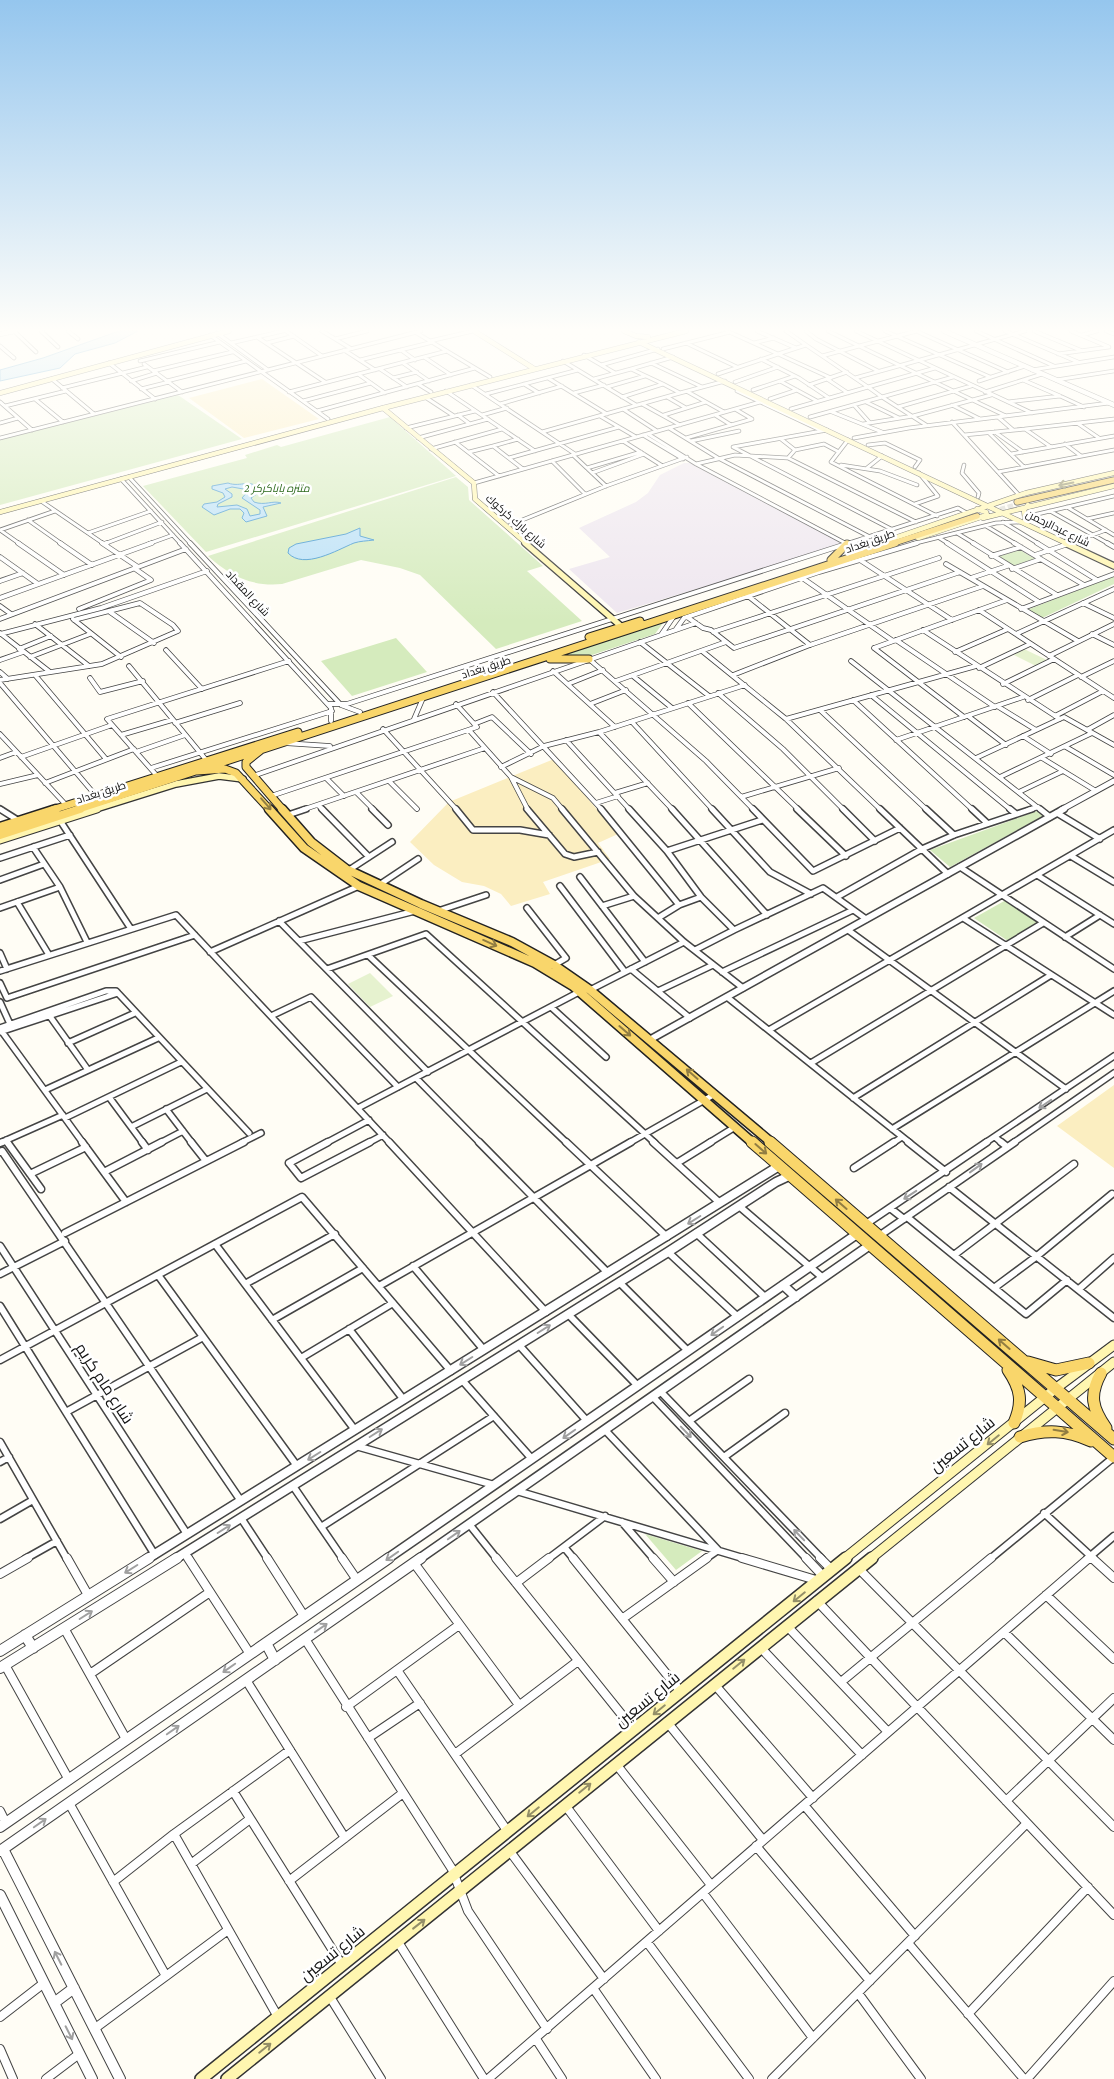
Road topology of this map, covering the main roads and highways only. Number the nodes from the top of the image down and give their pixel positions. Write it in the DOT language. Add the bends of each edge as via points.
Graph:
graph roads {
  1 [pos="304,428"];
  2 [pos="406,428"];
  3 [pos="824,428"];
  4 [pos="829,428"];
  5 [pos="843,435"];
  6 [pos="851,439"];
  7 [pos="916,470"];
  8 [pos="1114,474"];
  9 [pos="1114,483"];
  10 [pos="474,494"];
  11 [pos="971,497"];
  12 [pos="980,498"];
  13 [pos="1008,499"];
  14 [pos="1022,505"];
  15 [pos="997,508"];
  16 [pos="0,510"];
  17 [pos="972,515"];
  18 [pos="1024,521"];
  19 [pos="1070,543"];
  20 [pos="847,544"];
  21 [pos="854,557"];
  22 [pos="830,560"];
  23 [pos="1114,561"];
  24 [pos="1114,566"];
  25 [pos="614,617"];
  26 [pos="624,626"];
  27 [pos="589,659"];
  28 [pos="540,660"];
  29 [pos="493,672"];
  30 [pos="261,750"];
  31 [pos="197,771"];
  32 [pos="253,776"];
  33 [pos="244,779"];
  34 [pos="43,825"];
  35 [pos="0,827"];
  36 [pos="0,834"];
  37 [pos="0,840"];
  38 [pos="472,930"];
  39 [pos="949,1297"];
  40 [pos="938,1304"];
  41 [pos="1114,1345"];
  42 [pos="1019,1357"];
  43 [pos="1002,1359"];
  44 [pos="1114,1362"];
  45 [pos="1089,1363"];
  46 [pos="1100,1373"];
  47 [pos="1056,1389"];
  48 [pos="1045,1397"];
  49 [pos="1067,1399"];
  50 [pos="1057,1408"];
  51 [pos="1014,1423"];
  52 [pos="1020,1437"];
  53 [pos="1114,1439"];
  54 [pos="1101,1445"];
  55 [pos="1114,1457"];
  56 [pos="860,1548"];
  57 [pos="870,1558"];
  58 [pos="201,2079"];
  59 [pos="228,2079"];
  1 -- 16 [label="main road"];
  1 -- 16 [label="main road"];
  2 -- 10 [label="main road, شارع بارك كركوك" via="474,483"];
  3 -- 5 [label="main road"];
  4 -- 5 [label="main road"];
  5 -- 6 [label="main road"];
  6 -- 7 [label="main road"];
  6 -- 7 [label="main road"];
  7 -- 11 [label="main road"];
  7 -- 12 [label="main road"];
  8 -- 13 [label="main road, one-way"];
  9 -- 14 [label="main road"];
  10 -- 25 [label="main road"];
  10 -- 25 [label="main road, شارع بارك كركوك" via="475,499"];
  11 -- 15 [label="main road"];
  11 -- 17 [label="main road" via="978,504"];
  12 -- 13 [label="main road"];
  12 -- 15 [label="main road"];
  13 -- 14 [label="main road" via="1009,504"];
  13 -- 15 [label="main road"];
  14 -- 15 [label="main road"];
  14 -- 18 [label="main road"];
  15 -- 17 [label="main road"];
  15 -- 17 [label="main road"];
  15 -- 18 [label="main road, شارع عبدالرحمن"];
  17 -- 18 [label="main road"];
  17 -- 21 [label="main road, طريق بغداد"];
  17 -- 21 [label="main road"];
  17 -- 21 [label="main road" via="910,540"];
  18 -- 19 [label="main road, شارع عبدالرحمن"];
  19 -- 23 [label="main road, شارع عبدالرحمن"];
  19 -- 24 [label="main road, شارع عبدالرحمن"];
  20 -- 22 [label="main road"];
  21 -- 22 [label="main road, طريق بغداد"];
  21 -- 28 [label="main road, طريق بغداد"];
  22 -- 26 [label="main road, طريق بغداد"];
  25 -- 26 [label="main road, شارع بارك كركوك"];
  26 -- 29 [label="main road, طريق بغداد"];
  27 -- 28 [label="main road"];
  28 -- 29 [label="main road, طريق بغداد"];
  29 -- 30 [label="main road, طريق بغداد"];
  29 -- 35 [label="main road, طريق بغداد"];
  30 -- 31 [label="main road, طريق بغداد"];
  30 -- 32 [label="main road" via="245,765"];
  31 -- 33 [label="main road" via="229,770"];
  31 -- 34 [label="main road, طريق بغداد"];
  32 -- 33 [label="main road"];
  32 -- 38 [label="main road" via="318,848 349,870"];
  33 -- 34 [label="main road" via="218,776 176,784"];
  33 -- 38 [label="main road, one-way" via="304,848 333,870 359,886"];
  34 -- 36 [label="main road, طريق بغداد"];
  34 -- 37 [label="main road"];
  39 -- 38 [label="main road, one-way" via="590,990 512,942"];
  38 -- 40 [label="main road, one-way" via="579,992"];
  39 -- 40 [label="main road"];
  42 -- 39 [label="main road, one-way"];
  40 -- 43 [label="main road"];
  41 -- 45 [label="main road, شارع تسعين"];
  42 -- 45 [label="main road" via="1056,1370"];
  42 -- 47 [label="main road"];
  43 -- 48 [label="main road"];
  43 -- 51 [label="main road" via="1021,1396 1020,1410"];
  44 -- 46 [label="main road"];
  45 -- 47 [label="main road, شارع تسعين"];
  46 -- 49 [label="main road"];
  46 -- 53 [label="main road" via="1091,1402"];
  47 -- 48 [label="main road, شارع تسعين"];
  47 -- 49 [label="main road"];
  48 -- 50 [label="main road"];
  48 -- 51 [label="main road, شارع تسعين"];
  49 -- 50 [label="main road"];
  49 -- 53 [label="main road"];
  50 -- 52 [label="main road"];
  50 -- 54 [label="main road"];
  51 -- 56 [label="main road, شارع تسعين, one-way"];
  52 -- 54 [label="main road, one-way" via="1040,1430 1060,1430"];
  52 -- 57 [label="main road"];
  54 -- 55 [label="main road"];
  56 -- 57 [label="main road"];
  56 -- 58 [label="main road, شارع تسعين, one-way"];
  59 -- 57 [label="main road, one-way"];
}
